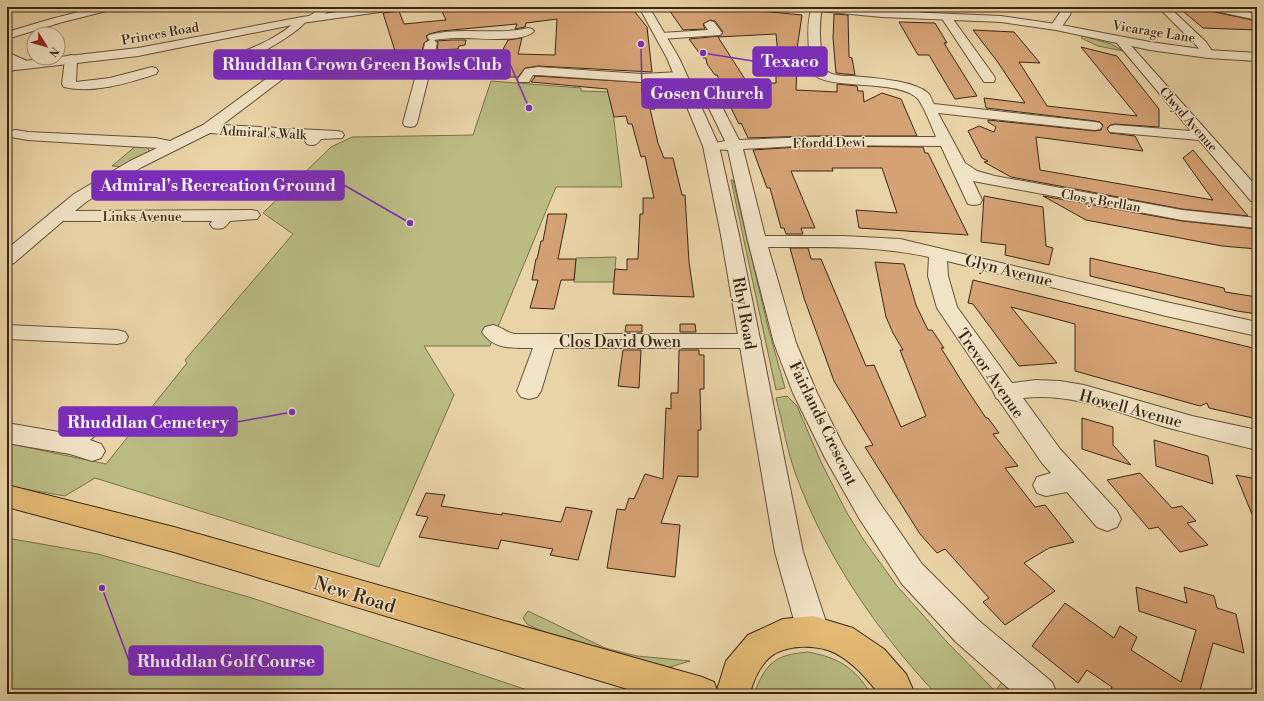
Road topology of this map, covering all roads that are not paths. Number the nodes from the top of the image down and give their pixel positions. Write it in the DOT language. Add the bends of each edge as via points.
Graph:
graph roads {
  1 [pos="110,7"];
  2 [pos="394,7"];
  3 [pos="644,7"];
  4 [pos="813,7"];
  5 [pos="1064,7"];
  6 [pos="1163,7"];
  7 [pos="1210,7"];
  8 [pos="334,9"];
  9 [pos="914,11"];
  10 [pos="1257,16"];
  11 [pos="946,17"];
  12 [pos="306,20"];
  13 [pos="710,24"];
  14 [pos="1056,27"];
  15 [pos="532,30"];
  16 [pos="7,36"];
  17 [pos="661,36"];
  18 [pos="1121,41"];
  19 [pos="1208,54"];
  20 [pos="7,56"];
  21 [pos="427,56"];
  22 [pos="1257,57"];
  23 [pos="71,59"];
  24 [pos="224,64"];
  25 [pos="25,65"];
  26 [pos="7,68"];
  27 [pos="152,71"];
  28 [pos="680,76"];
  29 [pos="524,79"];
  30 [pos="989,79"];
  31 [pos="709,94"];
  32 [pos="931,108"];
  33 [pos="429,116"];
  34 [pos="208,128"];
  35 [pos="10,133"];
  36 [pos="337,135"];
  37 [pos="1204,136"];
  38 [pos="172,146"];
  39 [pos="722,146"];
  40 [pos="953,155"];
  41 [pos="1257,197"];
  42 [pos="974,200"];
  43 [pos="59,216"];
  44 [pos="251,216"];
  45 [pos="1257,223"];
  46 [pos="757,242"];
  47 [pos="938,253"];
  48 [pos="7,259"];
  49 [pos="1257,330"];
  50 [pos="7,332"];
  51 [pos="493,332"];
  52 [pos="546,341"];
  53 [pos="750,341"];
  54 [pos="102,353"];
  55 [pos="529,391"];
  56 [pos="1004,392"];
  57 [pos="90,425"];
  58 [pos="7,433"];
  59 [pos="1257,440"];
  60 [pos="1072,480"];
  61 [pos="1046,485"];
  62 [pos="7,496"];
  63 [pos="1107,519"];
  64 [pos="813,631"];
  65 [pos="702,694"];
  66 [pos="733,694"];
  67 [pos="898,694"];
  68 [pos="1040,694"];
  1 -- 16 [label="street"];
  2 -- 8 [label="street, Princes Road"];
  3 -- 17 [label="street, Rhyl Road"];
  4 -- 9 [label="street, Vicarage Lane"];
  4 -- 32 [label="street" via="819,72 845,80 912,89 923,96"];
  5 -- 14 [label="street" via="1065,15"];
  6 -- 19 [label="street" via="1202,44"];
  7 -- 10 [label="street"];
  8 -- 12 [label="street, Princes Road"];
  9 -- 11 [label="street, Vicarage Lane"];
  11 -- 14 [label="street, Vicarage Lane"];
  11 -- 30 [label="street"];
  12 -- 23 [label="street, Princes Road" via="138,52"];
  12 -- 24 [label="street" via="275,40"];
  13 -- 17 [label="street" via="716,33"];
  14 -- 18 [label="street, Vicarage Lane"];
  15 -- 21 [label="street" via="515,34 433,34"];
  17 -- 28 [label="street, Rhyl Road"];
  18 -- 19 [label="street, Vicarage Lane"];
  18 -- 37 [label="street, Clwyd Avenue"];
  19 -- 22 [label="street, Vicarage Lane"];
  20 -- 25 [label="street"];
  21 -- 33 [label="street" via="411,120"];
  21 -- 34 [label="street" via="314,59 301,62 286,70"];
  23 -- 25 [label="street, Princes Road"];
  23 -- 27 [label="street" via="69,84 74,86 107,85"];
  25 -- 26 [label="street, Princes Road"];
  28 -- 29 [label="street" via="642,78 538,71 529,72"];
  28 -- 39 [label="street, Rhyl Road"];
  31 -- 39 [label="street, Fairlands Crescent"];
  32 -- 37 [label="street" via="1095,126 1106,124 1115,129"];
  32 -- 40 [label="street"];
  34 -- 36 [label="street, Admiral's Walk" via="314,138"];
  34 -- 38 [label="street"];
  35 -- 38 [label="street"];
  37 -- 41 [label="street, Clwyd Avenue"];
  38 -- 43 [label="street" via="102,184"];
  39 -- 40 [label="street, Ffordd Dewi" via="820,141"];
  39 -- 46 [label="street, Fairlands Crescent"];
  39 -- 53 [label="street, Rhyl Road" via="730,235"];
  40 -- 42 [label="street"];
  40 -- 45 [label="street, Clos y Berllan" via="965,172 995,182 1182,214"];
  43 -- 44 [label="street, Links Avenue" via="222,220"];
  43 -- 48 [label="street"];
  46 -- 47 [label="street, Glyn Avenue" via="900,245"];
  46 -- 68 [label="street, Fairlands Crescent" via="785,343 805,393 834,451 869,510 912,574 967,631"];
  47 -- 49 [label="street, Glyn Avenue"];
  47 -- 56 [label="street, Trevor Avenue" via="938,276 947,308"];
  50 -- 54 [label="street" via="124,337"];
  51 -- 52 [label="street, Clos David Owen" via="501,338 514,341"];
  52 -- 53 [label="street, Clos David Owen"];
  52 -- 55 [label="street"];
  53 -- 64 [label="street, Rhyl Road" via="789,552"];
  56 -- 59 [label="street, Howell Avenue" via="1036,388 1060,389"];
  56 -- 60 [label="street, Trevor Avenue"];
  57 -- 58 [label="street" via="81,448"];
  60 -- 61 [label="street"];
  60 -- 63 [label="street, Trevor Avenue"];
  62 -- 65 [label="main road, New Road" via="193,546 529,646"];
  64 -- 66 [label="main road" via="783,634 759,646 738,673"];
  64 -- 67 [label="main road" via="842,639 873,660"];
}
